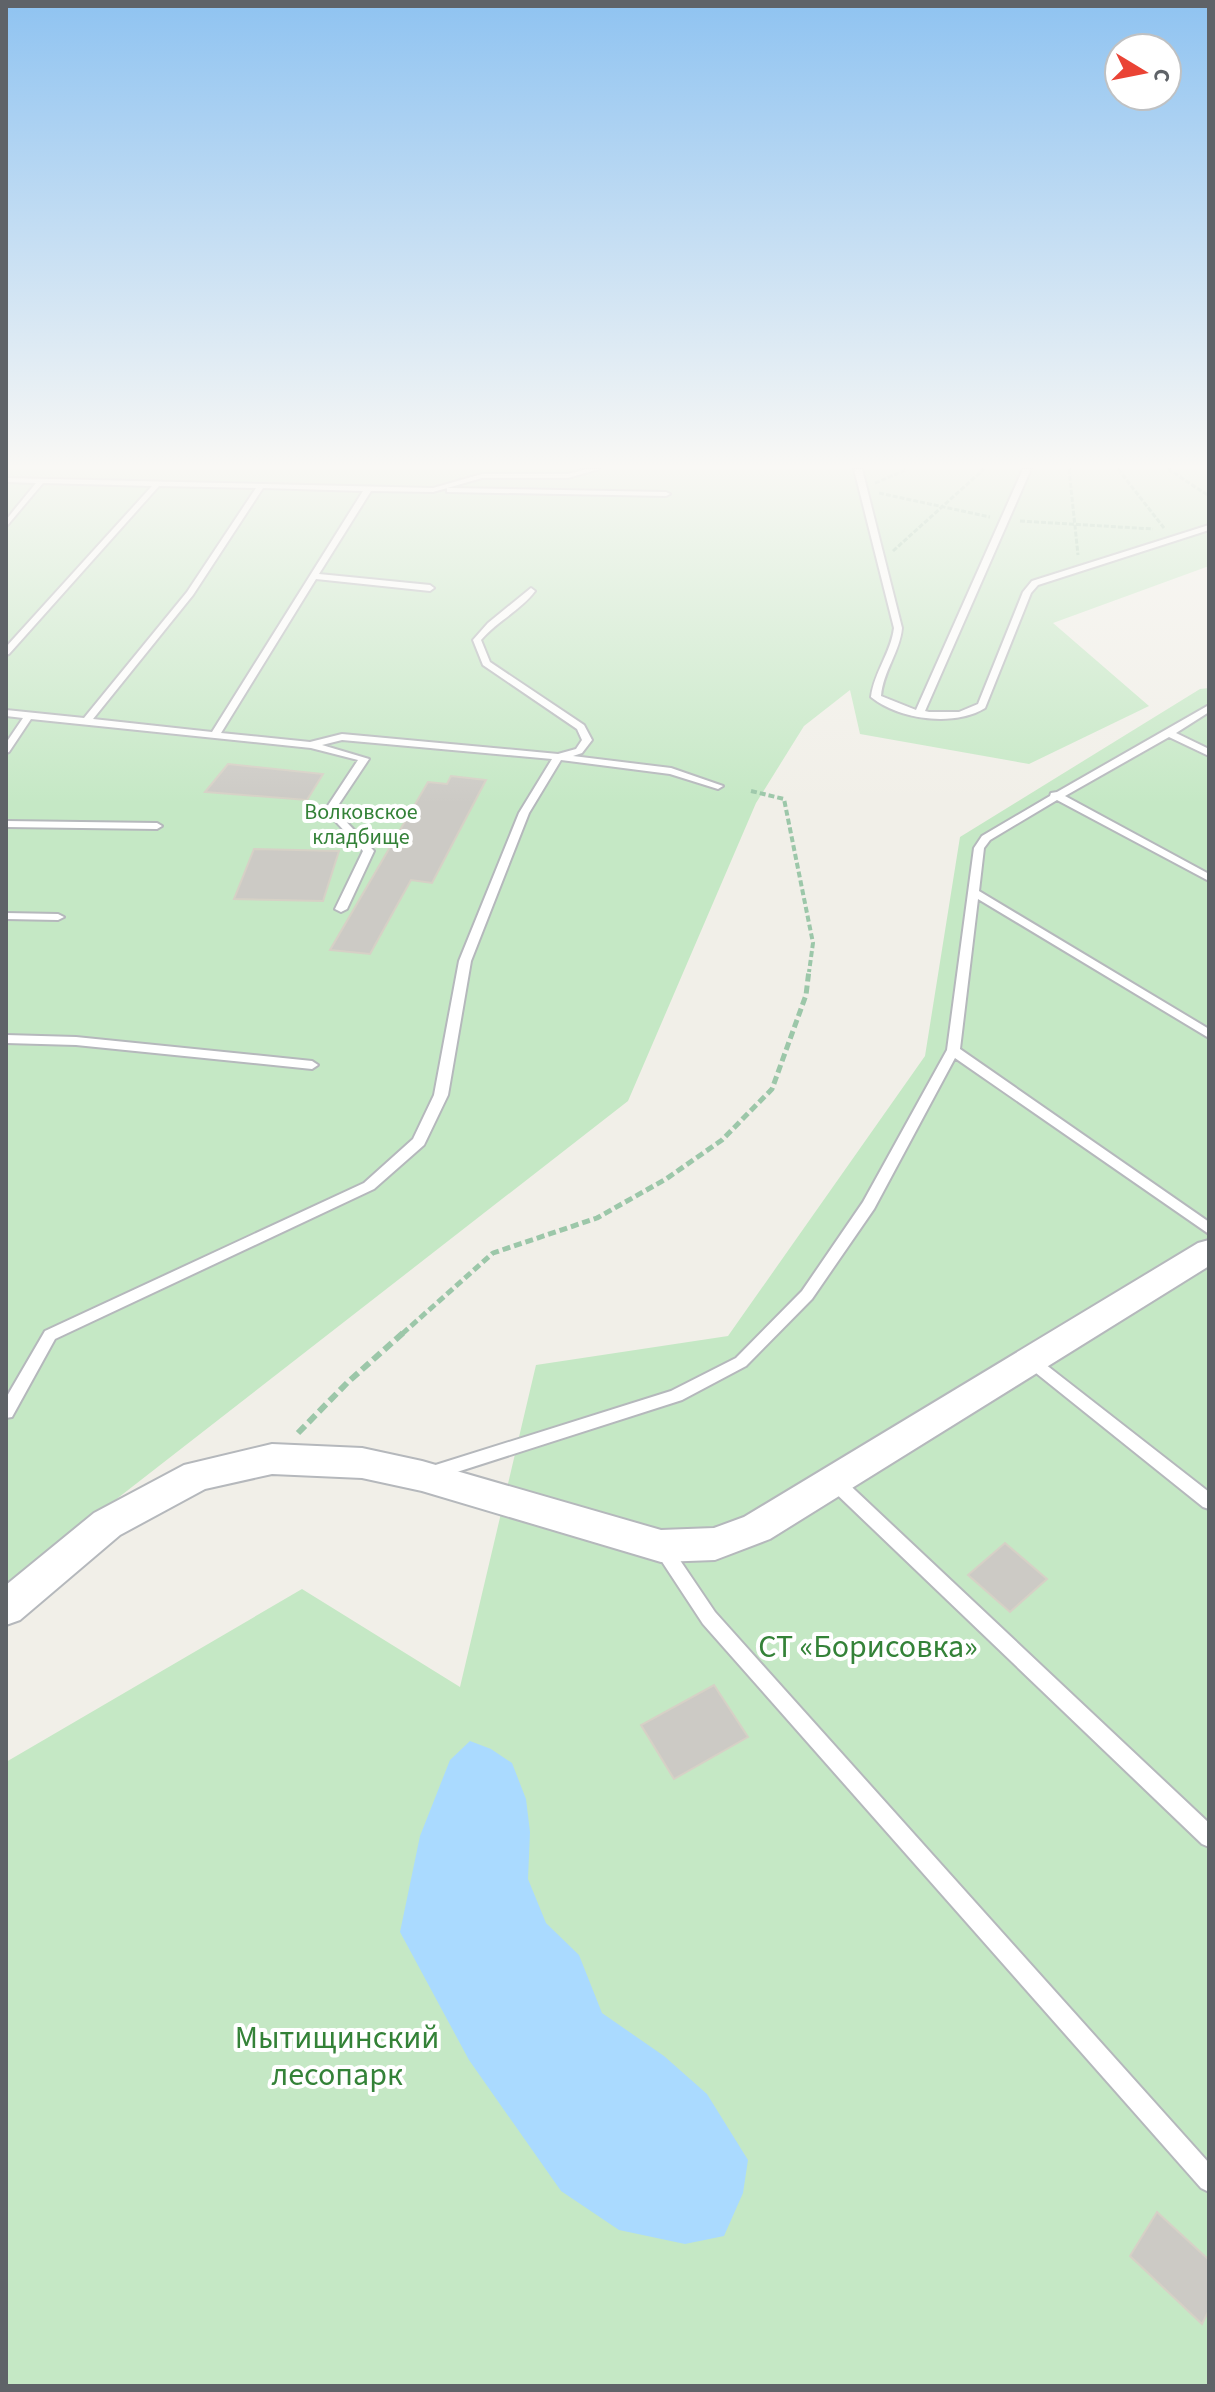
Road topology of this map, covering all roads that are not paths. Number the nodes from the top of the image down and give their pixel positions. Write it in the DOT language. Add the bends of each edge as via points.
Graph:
graph roads {
  1 [pos="70,581"];
  2 [pos="198,581"];
  3 [pos="310,581"];
  4 [pos="358,581"];
  5 [pos="886,581"];
  6 [pos="978,581"];
  7 [pos="1042,581"];
  8 [pos="430,588"];
  9 [pos="531,591"];
  10 [pos="6,652"];
  11 [pos="1209,708"];
  12 [pos="920,712"];
  13 [pos="6,713"];
  14 [pos="29,715"];
  15 [pos="86,722"];
  16 [pos="1169,733"];
  17 [pos="215,734"];
  18 [pos="310,745"];
  19 [pos="6,750"];
  20 [pos="1209,753"];
  21 [pos="558,757"];
  22 [pos="718,786"];
  23 [pos="1055,795"];
  24 [pos="6,824"];
  25 [pos="157,826"];
  26 [pos="1209,878"];
  27 [pos="972,891"];
  28 [pos="341,909"];
  29 [pos="6,916"];
  30 [pos="58,917"];
  31 [pos="1209,1034"];
  32 [pos="6,1039"];
  33 [pos="953,1050"];
  34 [pos="312,1065"];
  35 [pos="1209,1229"];
  36 [pos="1209,1251"];
  37 [pos="1031,1361"];
  38 [pos="6,1412"];
  39 [pos="422,1476"];
  40 [pos="832,1480"];
  41 [pos="1209,1502"];
  42 [pos="661,1546"];
  43 [pos="6,1608"];
  44 [pos="1209,1837"];
  45 [pos="1209,2180"];
  1 -- 10 [label="lane"];
  2 -- 15 [label="lane"];
  3 -- 17 [label="lane"];
  4 -- 8 [label="lane"];
  5 -- 12 [label="lane" via="898,642 876,685 876,697 889,706"];
  6 -- 12 [label="lane"];
  7 -- 12 [label="lane" via="1027,592 982,706 972,714 952,717"];
  9 -- 21 [label="lane" via="488,624 477,640 486,663 581,727 587,740 579,751"];
  11 -- 16 [label="lane"];
  13 -- 14 [label="lane"];
  14 -- 15 [label="lane"];
  14 -- 19 [label="lane"];
  15 -- 17 [label="lane"];
  16 -- 20 [label="lane"];
  16 -- 23 [label="lane"];
  17 -- 18 [label="lane"];
  18 -- 21 [label="lane" via="342,737"];
  18 -- 28 [label="lane" via="364,759 330,810 369,851"];
  21 -- 22 [label="lane" via="671,771"];
  21 -- 38 [label="lane" via="524,813 465,961 441,1095 419,1142 369,1186 50,1335"];
  23 -- 26 [label="lane"];
  23 -- 27 [label="lane" via="986,838 979,848"];
  24 -- 25 [label="lane"];
  27 -- 31 [label="lane"];
  27 -- 33 [label="lane"];
  29 -- 30 [label="lane"];
  32 -- 34 [label="lane"];
  33 -- 35 [label="lane"];
  33 -- 39 [label="lane" via="869,1205 807,1295 741,1362 676,1396"];
  36 -- 37 [label="street"];
  37 -- 40 [label="street"];
  37 -- 41 [label="lane"];
  39 -- 42 [label="street"];
  39 -- 43 [label="street" via="362,1463 272,1459 197,1476 107,1524"];
  40 -- 42 [label="street" via="757,1528 715,1544"];
  40 -- 44 [label="lane"];
  42 -- 45 [label="lane" via="709,1618"];
}
